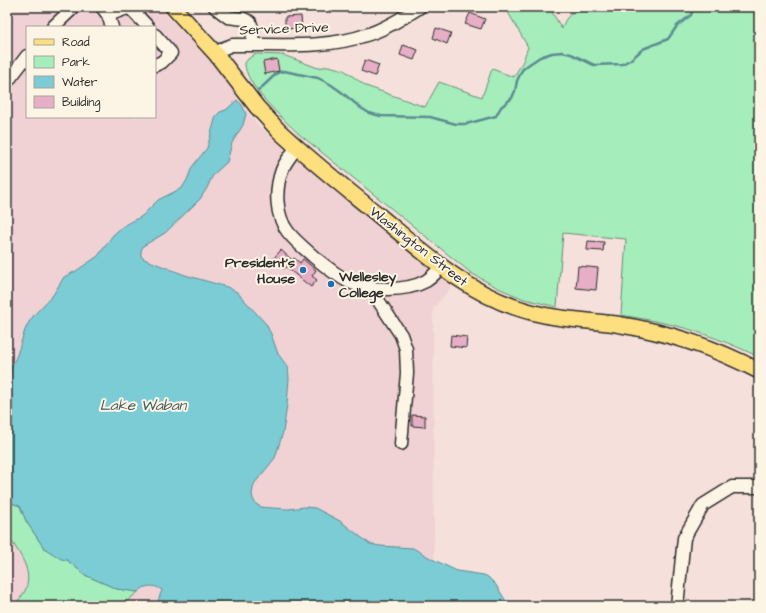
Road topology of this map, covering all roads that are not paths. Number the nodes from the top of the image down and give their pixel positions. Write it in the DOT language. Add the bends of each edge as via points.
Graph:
graph roads {
  1 [pos="74,7"];
  2 [pos="172,7"];
  3 [pos="215,7"];
  4 [pos="420,7"];
  5 [pos="105,11"];
  6 [pos="54,26"];
  7 [pos="112,26"];
  8 [pos="147,26"];
  9 [pos="156,36"];
  10 [pos="252,45"];
  11 [pos="216,54"];
  12 [pos="26,57"];
  13 [pos="156,65"];
  14 [pos="9,75"];
  15 [pos="297,147"];
  16 [pos="441,266"];
  17 [pos="376,289"];
  18 [pos="759,371"];
  19 [pos="401,444"];
  20 [pos="759,487"];
  21 [pos="678,606"];
  1 -- 6 [label="street"];
  2 -- 11 [label="main road, Washington Street"];
  3 -- 10 [label="street" via="228,17 250,22 253,31"];
  4 -- 10 [label="street, Service Drive" via="381,29 353,39 314,45"];
  5 -- 7 [label="street"];
  5 -- 8 [label="street" via="127,8"];
  9 -- 13 [label="street" via="171,52"];
  10 -- 11 [label="street, Service Drive" via="232,45"];
  11 -- 15 [label="main road, Washington Street" via="260,110"];
  12 -- 14 [label="street"];
  15 -- 16 [label="main road, Washington Street"];
  15 -- 17 [label="street" via="280,174 278,204 283,224 295,240 334,273 356,284"];
  16 -- 17 [label="street" via="422,283 400,288"];
  16 -- 18 [label="main road, Washington Street" via="482,293 517,308 555,317 662,333 713,349"];
  17 -- 19 [label="street" via="378,300 401,335 406,349 407,373"];
  20 -- 21 [label="street" via="732,487 703,505 684,538"];
}
